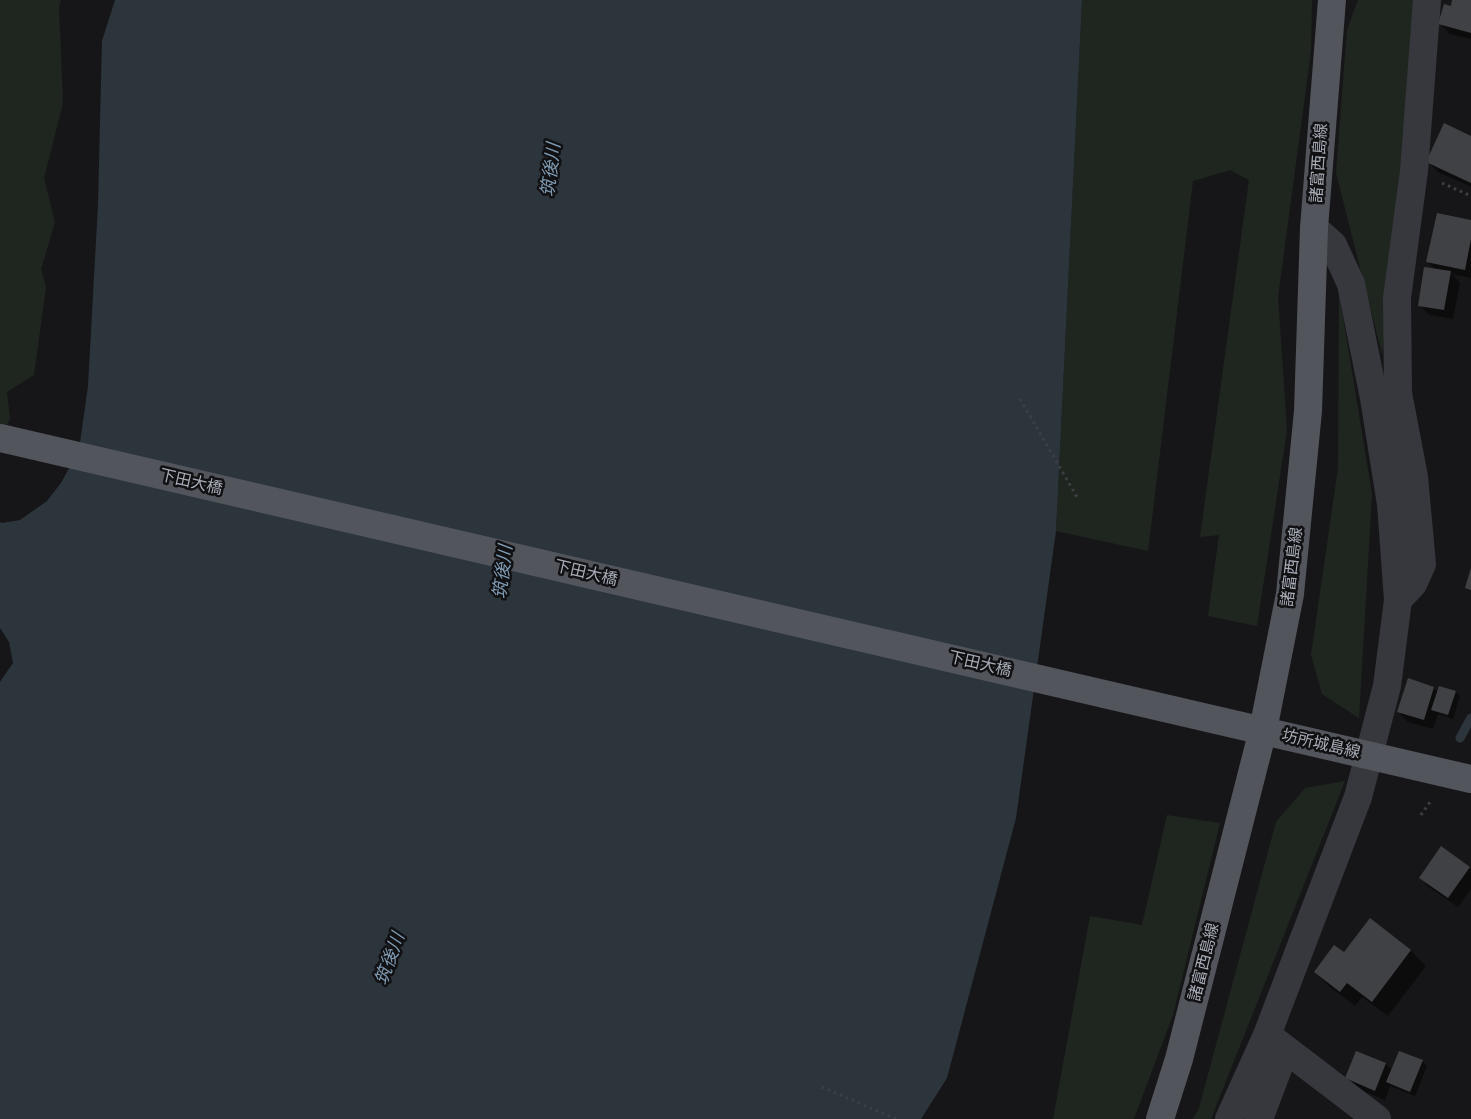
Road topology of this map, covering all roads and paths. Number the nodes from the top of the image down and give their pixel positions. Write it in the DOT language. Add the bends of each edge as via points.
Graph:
graph roads {
  1 [pos="1332,0"];
  2 [pos="1427,0"];
  3 [pos="1314,228"];
  4 [pos="1020,399"];
  5 [pos="0,438"];
  6 [pos="1078,497"];
  7 [pos="1398,600"];
  8 [pos="1172,708"];
  9 [pos="1263,730"];
  10 [pos="1471,779"];
  11 [pos="1276,1043"];
  12 [pos="822,1087"];
  13 [pos="896,1119"];
  14 [pos="1160,1119"];
  15 [pos="1229,1119"];
  16 [pos="1259,1119"];
  17 [pos="1377,1119"];
  1 -- 3 [label="main road, 諸富西島線"];
  2 -- 7 [label="street" via="1414,171 1397,298 1398,393 1414,477 1422,564 1413,584"];
  3 -- 7 [label="street" via="1333,245 1351,284 1391,504"];
  3 -- 9 [label="main road, 諸富西島線" via="1308,411 1290,594"];
  4 -- 6 [label="path"];
  5 -- 8 [label="main road, 下田大橋"];
  7 -- 11 [label="street" via="1387,686 1358,797"];
  8 -- 9 [label="main road, 坊所城島線"];
  9 -- 10 [label="main road, 坊所城島線"];
  9 -- 14 [label="main road, 諸富西島線" via="1179,1059"];
  11 -- 15 [label="street"];
  11 -- 16 [label="street"];
  11 -- 17 [label="street"];
  12 -- 13 [label="path"];
}
